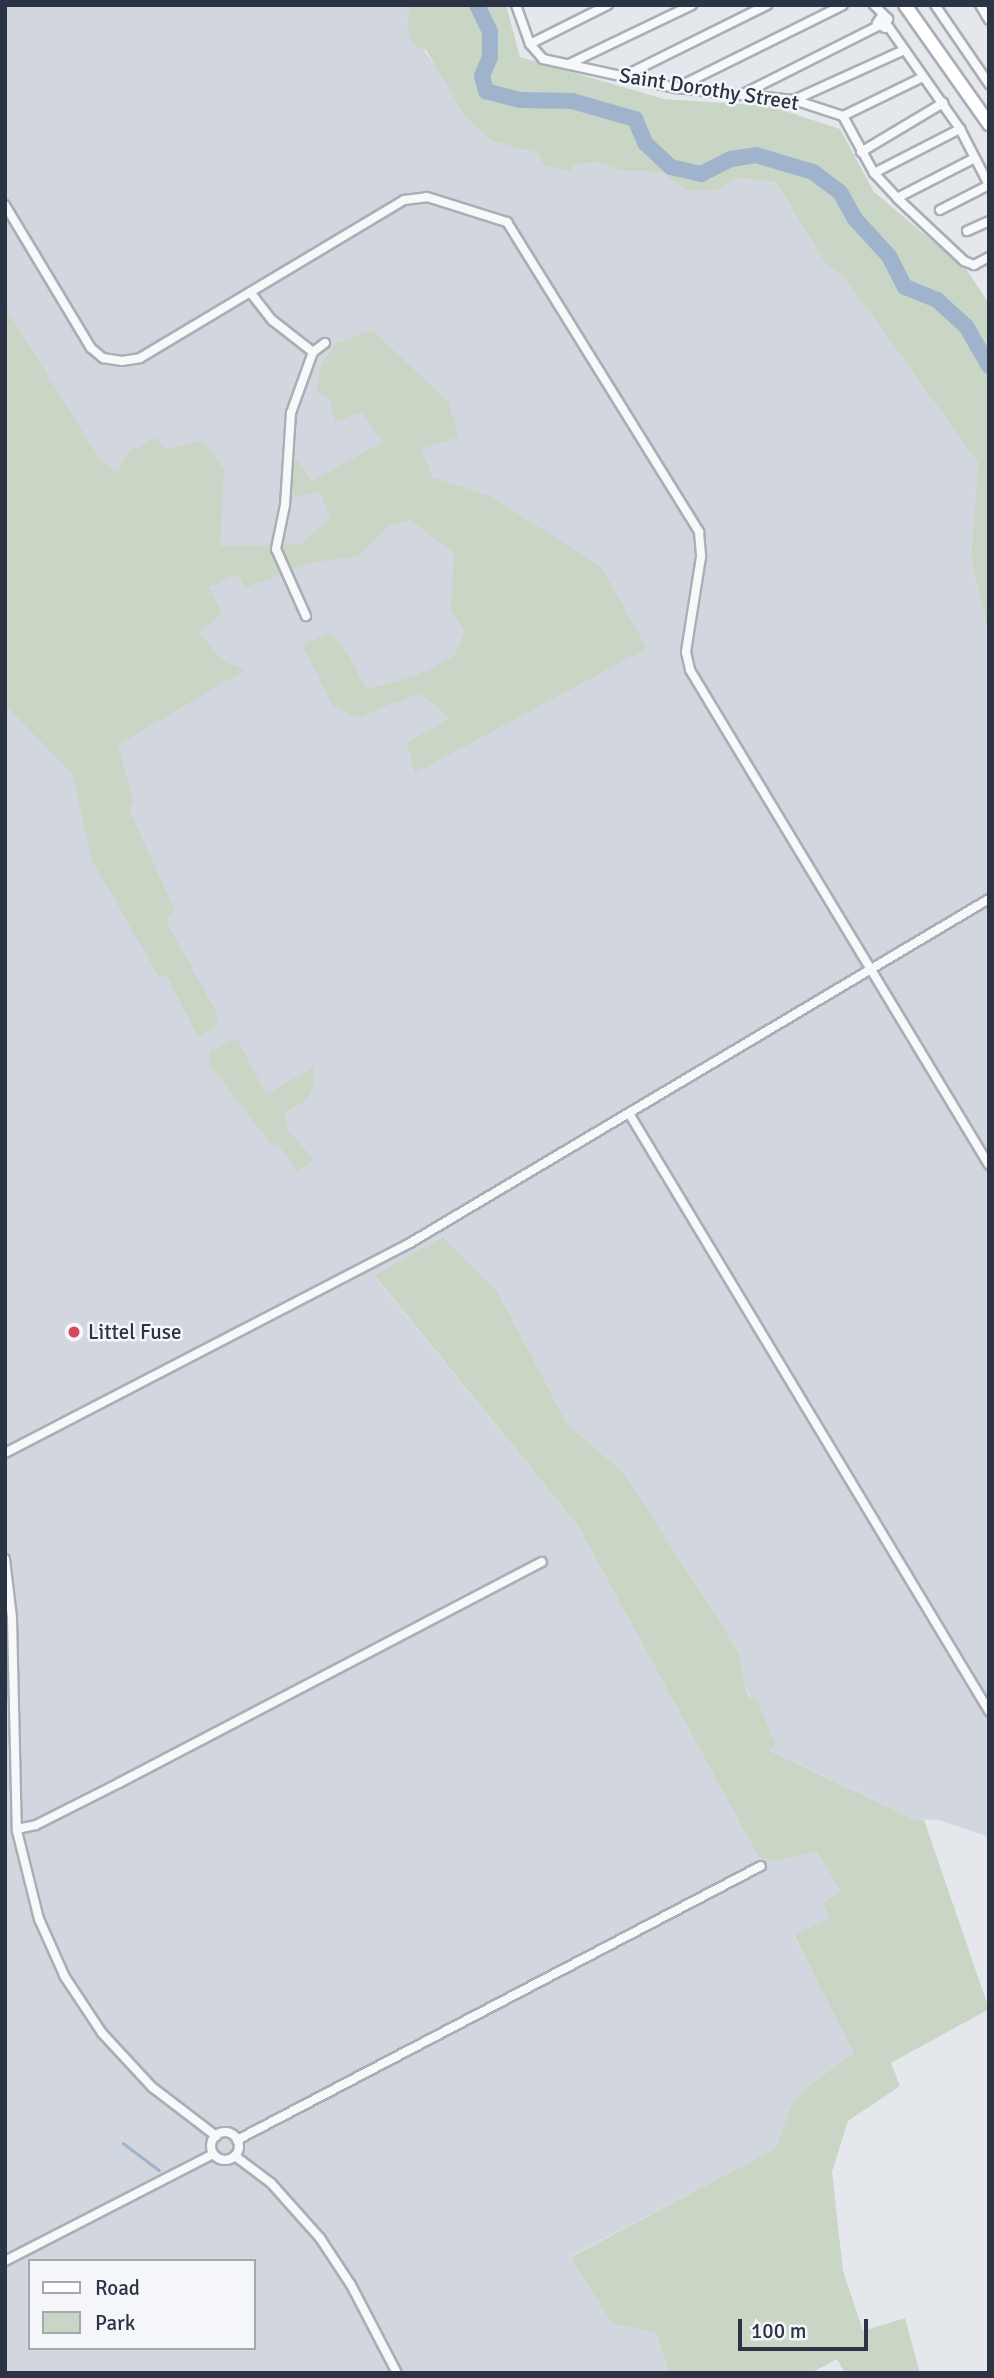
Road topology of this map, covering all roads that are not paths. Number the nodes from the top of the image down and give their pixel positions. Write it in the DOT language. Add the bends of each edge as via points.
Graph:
graph roads {
  1 [pos="516,5"];
  2 [pos="608,5"];
  3 [pos="692,5"];
  4 [pos="767,5"];
  5 [pos="844,5"];
  6 [pos="874,5"];
  7 [pos="905,5"];
  8 [pos="947,5"];
  9 [pos="980,5"];
  10 [pos="937,8"];
  11 [pos="881,17"];
  12 [pos="989,20"];
  13 [pos="878,26"];
  14 [pos="888,26"];
  15 [pos="530,44"];
  16 [pos="904,50"];
  17 [pos="571,63"];
  18 [pos="624,76"];
  19 [pos="923,77"];
  20 [pos="989,84"];
  21 [pos="676,88"];
  22 [pos="741,95"];
  23 [pos="794,100"];
  24 [pos="943,103"];
  25 [pos="843,116"];
  26 [pos="986,121"];
  27 [pos="960,129"];
  28 [pos="989,136"];
  29 [pos="861,152"];
  30 [pos="973,159"];
  31 [pos="874,173"];
  32 [pos="989,185"];
  33 [pos="897,198"];
  34 [pos="5,205"];
  35 [pos="940,211"];
  36 [pos="989,221"];
  37 [pos="967,231"];
  38 [pos="989,257"];
  39 [pos="250,292"];
  40 [pos="325,343"];
  41 [pos="313,352"];
  42 [pos="306,616"];
  43 [pos="989,899"];
  44 [pos="871,970"];
  45 [pos="630,1115"];
  46 [pos="989,1166"];
  47 [pos="5,1452"];
  48 [pos="5,1559"];
  49 [pos="542,1562"];
  50 [pos="989,1711"];
  51 [pos="17,1829"];
  52 [pos="761,1866"];
  53 [pos="216,2136"];
  54 [pos="237,2140"];
  55 [pos="213,2154"];
  56 [pos="235,2156"];
  57 [pos="5,2261"];
  58 [pos="397,2373"];
  1 -- 15 [label="street"];
  2 -- 15 [label="street"];
  3 -- 17 [label="street"];
  4 -- 18 [label="street"];
  5 -- 21 [label="street"];
  6 -- 11 [label="street"];
  7 -- 26 [label="street"];
  8 -- 10 [label="street"];
  9 -- 12 [label="street"];
  10 -- 20 [label="street"];
  11 -- 13 [label="street"];
  11 -- 14 [label="street" via="888,19"];
  13 -- 14 [label="street"];
  13 -- 22 [label="street"];
  14 -- 16 [label="street"];
  15 -- 17 [label="street, Saint Dorothy Street" via="543,59"];
  16 -- 19 [label="street"];
  16 -- 23 [label="street"];
  17 -- 18 [label="street, Saint Dorothy Street"];
  18 -- 21 [label="street, Saint Dorothy Street"];
  19 -- 24 [label="street"];
  19 -- 25 [label="street"];
  21 -- 22 [label="street, Saint Dorothy Street"];
  22 -- 23 [label="street, Saint Dorothy Street"];
  23 -- 25 [label="street, Saint Dorothy Street"];
  24 -- 27 [label="street"];
  24 -- 29 [label="street"];
  25 -- 29 [label="street"];
  26 -- 28 [label="street"];
  27 -- 30 [label="street"];
  27 -- 31 [label="street"];
  29 -- 31 [label="street"];
  30 -- 32 [label="street"];
  30 -- 33 [label="street"];
  31 -- 33 [label="street"];
  32 -- 35 [label="street"];
  33 -- 38 [label="street" via="964,261 974,265"];
  34 -- 39 [label="street" via="91,348 108,360 140,358"];
  36 -- 37 [label="street"];
  39 -- 41 [label="street" via="279,327"];
  39 -- 44 [label="street" via="410,198 427,197 497,215 512,226 699,532 701,557 686,652 690,670"];
  40 -- 41 [label="street"];
  41 -- 42 [label="street" via="288,429 285,505 276,549"];
  43 -- 44 [label="street"];
  44 -- 45 [label="street"];
  44 -- 46 [label="street"];
  45 -- 47 [label="street" via="410,1243"];
  45 -- 50 [label="street"];
  48 -- 51 [label="street" via="12,1630"];
  49 -- 51 [label="street" via="107,1789 36,1825"];
  51 -- 53 [label="street" via="39,1919 81,2004 140,2076"];
  52 -- 54 [label="street"];
  53 -- 54 [label="street" via="226,2133"];
  53 -- 55 [label="street"];
  54 -- 56 [label="street"];
  55 -- 56 [label="street" via="224,2160"];
  55 -- 57 [label="street"];
  56 -- 58 [label="street" via="278,2190 320,2238"];
}
